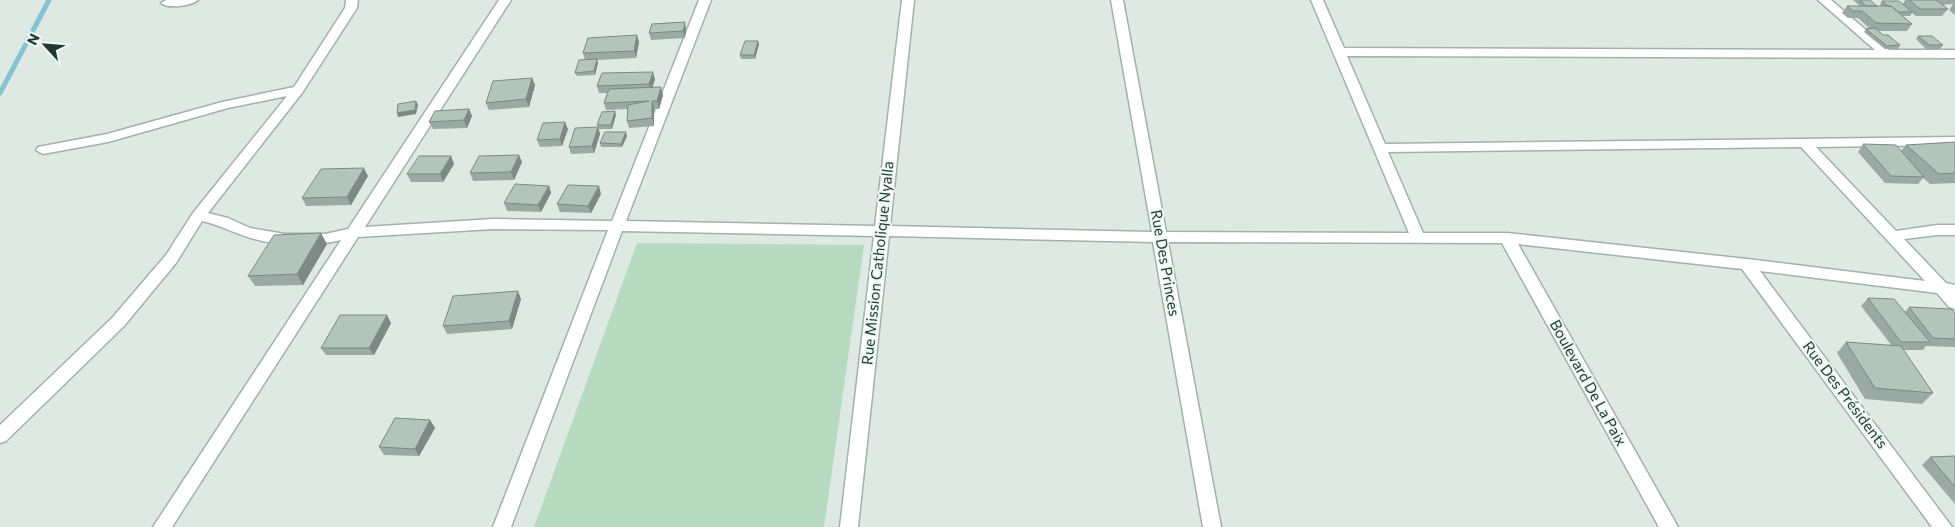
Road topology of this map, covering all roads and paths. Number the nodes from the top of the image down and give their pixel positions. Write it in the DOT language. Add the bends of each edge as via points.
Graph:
graph roads {
  1 [pos="192,0"];
  2 [pos="352,0"];
  3 [pos="505,0"];
  4 [pos="705,0"];
  5 [pos="908,0"];
  6 [pos="1117,0"];
  7 [pos="1317,0"];
  8 [pos="1824,0"];
  9 [pos="167,2"];
  10 [pos="1339,52"];
  11 [pos="1885,53"];
  12 [pos="1955,54"];
  13 [pos="298,90"];
  14 [pos="1955,141"];
  15 [pos="1804,143"];
  16 [pos="1380,148"];
  17 [pos="43,150"];
  18 [pos="198,216"];
  19 [pos="617,225"];
  20 [pos="1955,230"];
  21 [pos="881,232"];
  22 [pos="351,234"];
  23 [pos="1893,236"];
  24 [pos="1160,237"];
  25 [pos="1418,237"];
  26 [pos="1507,238"];
  27 [pos="1747,264"];
  28 [pos="1948,289"];
  29 [pos="1955,303"];
  30 [pos="0,436"];
  31 [pos="162,527"];
  32 [pos="502,527"];
  33 [pos="849,527"];
  34 [pos="1212,527"];
  35 [pos="1669,527"];
  36 [pos="1943,527"];
  1 -- 9 [label="street"];
  2 -- 13 [label="street" via="351,8"];
  3 -- 22 [label="street"];
  4 -- 19 [label="street"];
  5 -- 21 [label="street, Rue Mission Catholique Nyalla"];
  6 -- 24 [label="street, Rue Des Princes"];
  7 -- 10 [label="street"];
  8 -- 11 [label="street"];
  10 -- 11 [label="street"];
  10 -- 16 [label="street"];
  11 -- 12 [label="street"];
  13 -- 17 [label="street" via="226,105 108,138"];
  13 -- 18 [label="street"];
  14 -- 15 [label="street"];
  15 -- 16 [label="street"];
  15 -- 23 [label="street"];
  16 -- 25 [label="street"];
  18 -- 22 [label="street" via="223,221 247,232 285,239 325,239"];
  18 -- 30 [label="street" via="171,259 118,322"];
  19 -- 21 [label="street"];
  19 -- 22 [label="street" via="493,224"];
  19 -- 32 [label="street"];
  20 -- 23 [label="street"];
  21 -- 24 [label="street"];
  21 -- 33 [label="street, Rue Mission Catholique Nyalla"];
  22 -- 31 [label="street"];
  23 -- 28 [label="street"];
  24 -- 25 [label="street"];
  24 -- 34 [label="street, Rue Des Princes"];
  25 -- 26 [label="street"];
  26 -- 27 [label="street"];
  26 -- 35 [label="street, Boulevard De La Paix"];
  27 -- 28 [label="street"];
  27 -- 36 [label="street, Rue Des Présidents"];
  28 -- 29 [label="street"];
}
